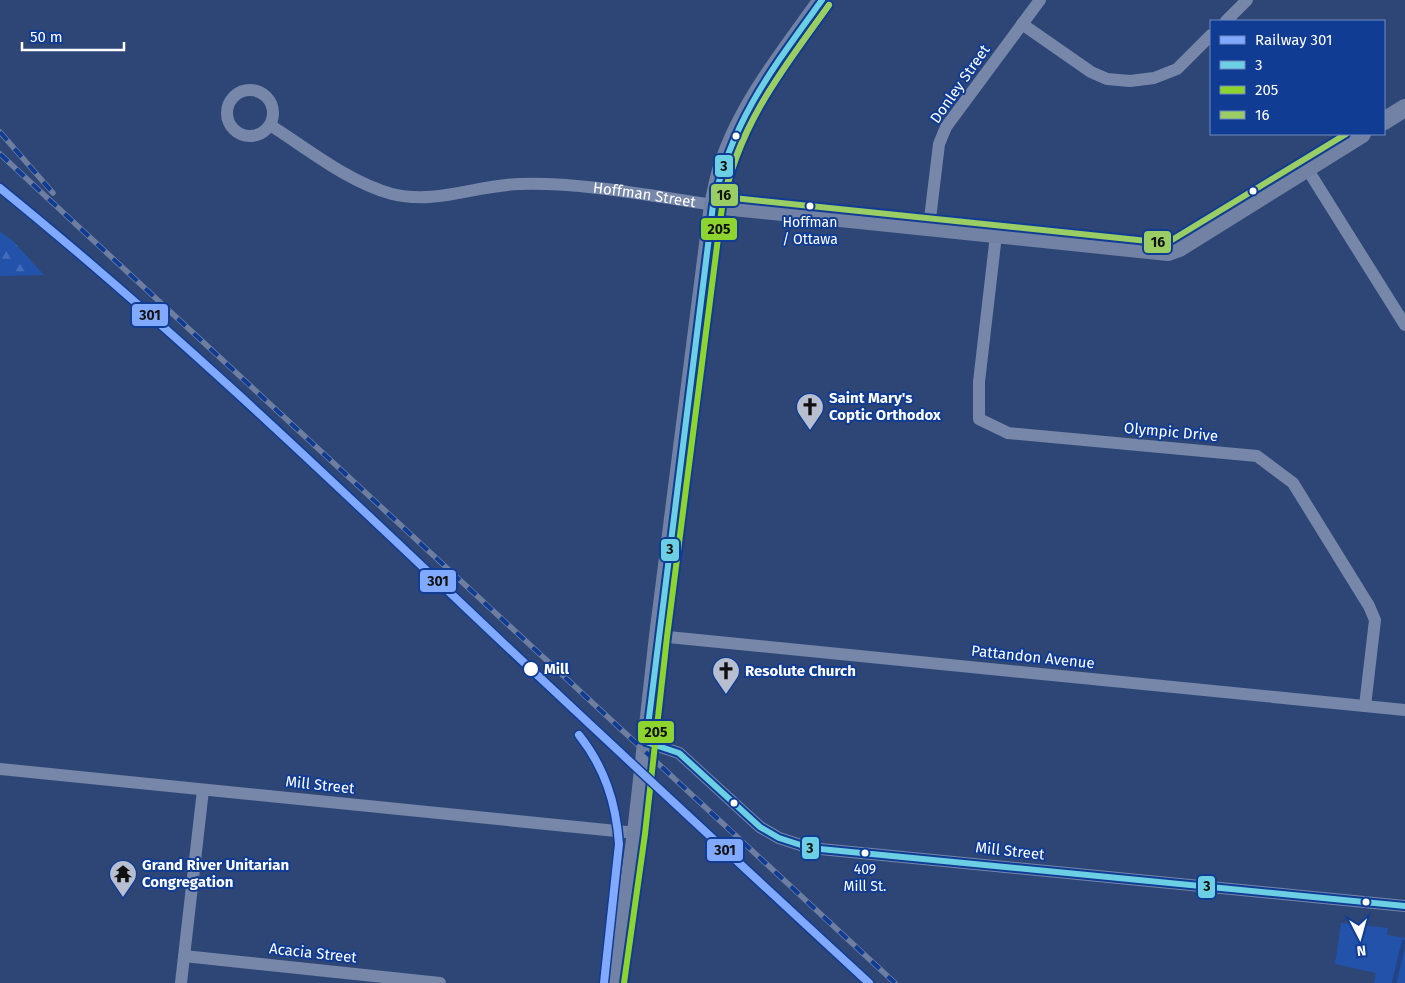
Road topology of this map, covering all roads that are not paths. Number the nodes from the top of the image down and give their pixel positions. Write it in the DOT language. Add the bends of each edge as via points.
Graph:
graph roads {
  1 [pos="822,0"];
  2 [pos="1040,0"];
  3 [pos="1247,0"];
  4 [pos="1227,20"];
  5 [pos="1022,24"];
  6 [pos="1210,36"];
  7 [pos="1405,108"];
  8 [pos="1385,120"];
  9 [pos="270,126"];
  10 [pos="1360,135"];
  11 [pos="1306,167"];
  12 [pos="713,204"];
  13 [pos="929,227"];
  14 [pos="996,235"];
  15 [pos="1405,324"];
  16 [pos="658,636"];
  17 [pos="1365,706"];
  18 [pos="1405,710"];
  19 [pos="646,742"];
  20 [pos="0,769"];
  21 [pos="203,790"];
  22 [pos="636,833"];
  23 [pos="1405,906"];
  24 [pos="184,956"];
  25 [pos="181,983"];
  26 [pos="440,983"];
  27 [pos="615,983"];
  1 -- 12 [label="main road" via="765,81 732,140"];
  2 -- 5 [label="street, Donley Street"];
  3 -- 4 [label="street"];
  5 -- 6 [label="street" via="1091,72 1107,79 1130,82 1154,78 1177,69"];
  5 -- 13 [label="street, Donley Street" via="946,127 939,144"];
  7 -- 8 [label="main road"];
  9 -- 12 [label="street, Hoffman Street" via="356,180 404,196 428,198 499,186 536,184"];
  10 -- 11 [label="main road, Hoffman Street"];
  11 -- 14 [label="main road, Hoffman Street" via="1168,252"];
  11 -- 15 [label="street"];
  12 -- 13 [label="main road, Hoffman Street"];
  12 -- 16 [label="main road"];
  13 -- 14 [label="main road, Hoffman Street"];
  14 -- 17 [label="street, Olympic Drive" via="979,382 979,419 1008,433 1257,456 1293,483 1370,606 1375,620"];
  16 -- 17 [label="street, Pattandon Avenue"];
  16 -- 19 [label="main road"];
  17 -- 18 [label="street, Pattandon Avenue"];
  19 -- 22 [label="main road"];
  19 -- 23 [label="street, Mill Street" via="679,753 760,827 779,838 810,848"];
  20 -- 21 [label="street, Mill Street"];
  21 -- 22 [label="street, Mill Street"];
  21 -- 24 [label="street"];
  22 -- 27 [label="main road"];
  24 -- 25 [label="street"];
  24 -- 26 [label="street, Acacia Street"];
}
